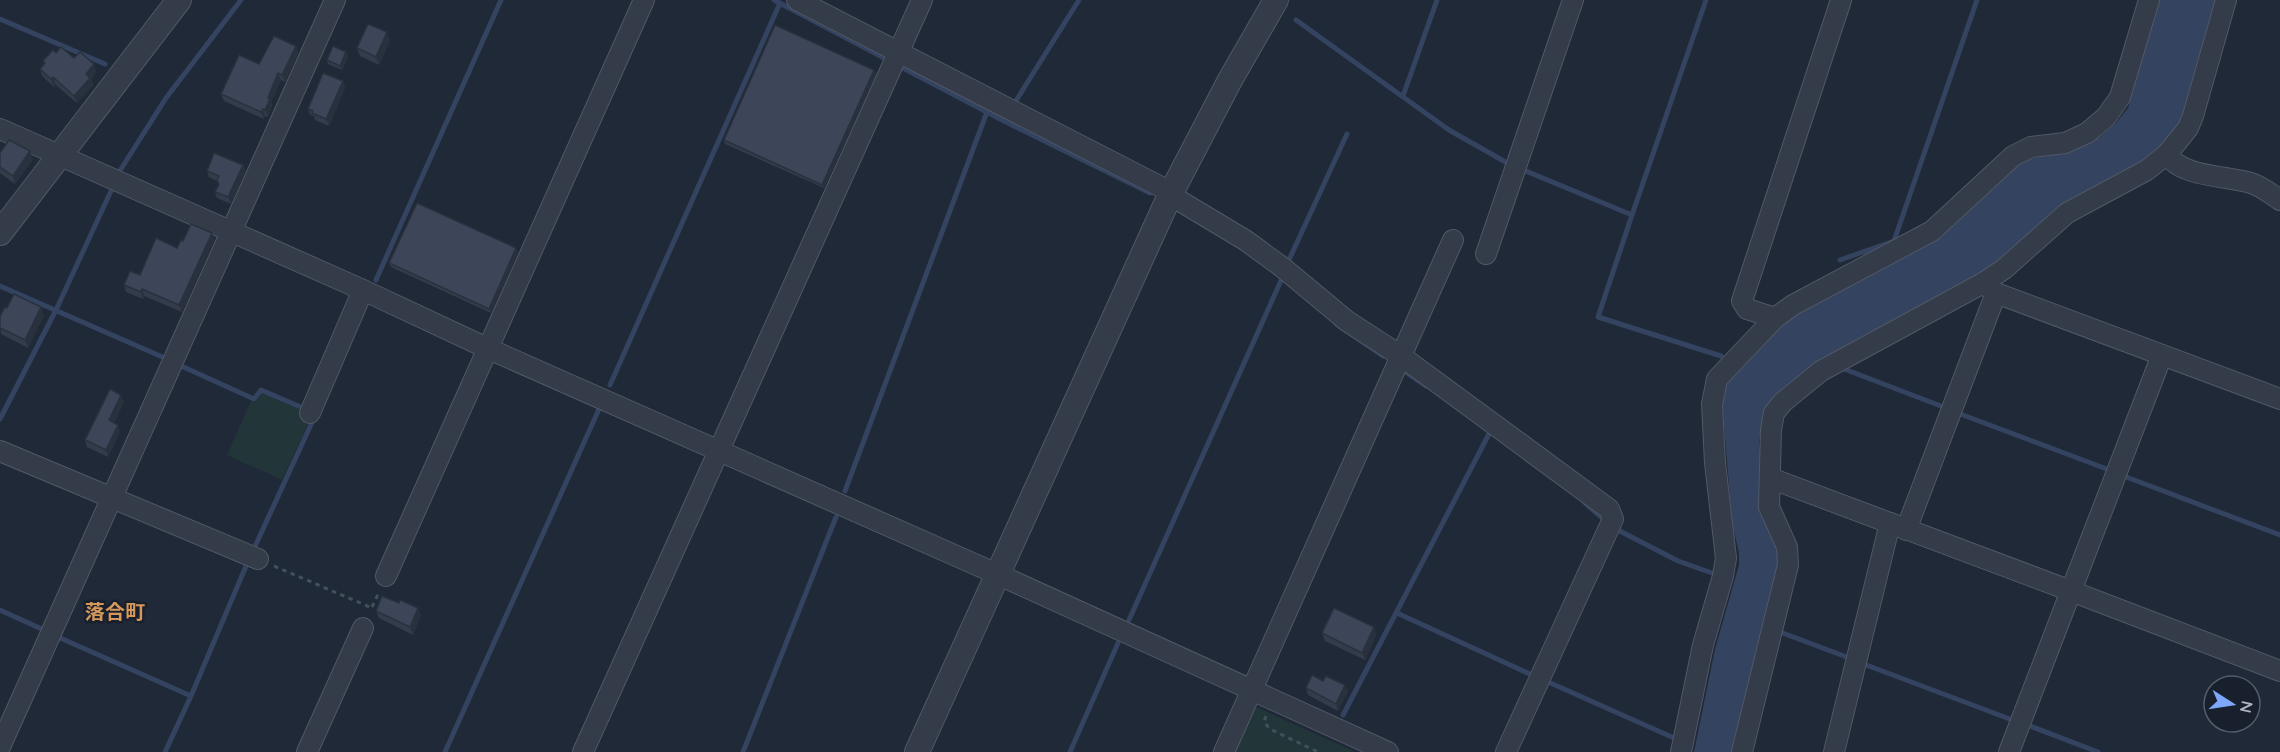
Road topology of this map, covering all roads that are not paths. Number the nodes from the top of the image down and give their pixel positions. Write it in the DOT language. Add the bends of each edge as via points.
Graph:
graph roads {
  1 [pos="335,0"];
  2 [pos="644,0"];
  3 [pos="797,0"];
  4 [pos="922,0"];
  5 [pos="1276,0"];
  6 [pos="1573,0"];
  7 [pos="1841,0"];
  8 [pos="2226,0"];
  9 [pos="2143,2"];
  10 [pos="170,3"];
  11 [pos="897,52"];
  12 [pos="0,129"];
  13 [pos="2167,154"];
  14 [pos="59,155"];
  15 [pos="1170,195"];
  16 [pos="2280,200"];
  17 [pos="230,231"];
  18 [pos="0,233"];
  19 [pos="1454,240"];
  20 [pos="1486,254"];
  21 [pos="1989,288"];
  22 [pos="363,290"];
  23 [pos="1774,318"];
  24 [pos="489,349"];
  25 [pos="2162,355"];
  26 [pos="1401,356"];
  27 [pos="2280,399"];
  28 [pos="310,412"];
  29 [pos="719,450"];
  30 [pos="0,451"];
  31 [pos="1770,478"];
  32 [pos="112,499"];
  33 [pos="1898,526"];
  34 [pos="253,557"];
  35 [pos="997,574"];
  36 [pos="386,576"];
  37 [pos="2071,591"];
  38 [pos="363,628"];
  39 [pos="2280,671"];
  40 [pos="1252,690"];
  41 [pos="0,747"];
  42 [pos="307,752"];
  43 [pos="583,752"];
  44 [pos="917,752"];
  45 [pos="1224,752"];
  46 [pos="1388,752"];
  47 [pos="1506,752"];
  48 [pos="1681,752"];
  49 [pos="1742,752"];
  50 [pos="1834,752"];
  51 [pos="2009,752"];
  1 -- 17 [label="street"];
  2 -- 24 [label="street"];
  3 -- 11 [label="street"];
  4 -- 11 [label="street"];
  5 -- 15 [label="street"];
  6 -- 20 [label="street"];
  7 -- 23 [label="street" via="1742,301 1747,309"];
  8 -- 13 [label="street" via="2193,116"];
  9 -- 23 [label="street" via="2120,97 2106,117 2087,133 2065,143 2031,147 2013,156 1932,231"];
  10 -- 14 [label="street"];
  11 -- 15 [label="street"];
  11 -- 29 [label="street"];
  12 -- 14 [label="street"];
  13 -- 16 [label="street" via="2181,167 2253,184"];
  13 -- 21 [label="street" via="2147,170 2067,213 2004,269"];
  14 -- 17 [label="street"];
  14 -- 18 [label="street"];
  15 -- 26 [label="street" via="1245,240 1347,321"];
  15 -- 35 [label="street"];
  17 -- 22 [label="street"];
  17 -- 32 [label="street"];
  19 -- 26 [label="street"];
  21 -- 25 [label="street"];
  21 -- 31 [label="street" via="1821,370 1783,402 1774,413 1771,430"];
  21 -- 33 [label="street"];
  22 -- 24 [label="street"];
  22 -- 28 [label="street"];
  23 -- 48 [label="street" via="1717,379 1715,387 1714,463 1726,558"];
  24 -- 29 [label="street"];
  24 -- 36 [label="street"];
  25 -- 27 [label="street"];
  25 -- 37 [label="street"];
  26 -- 40 [label="street"];
  26 -- 47 [label="street" via="1609,508 1613,519"];
  29 -- 35 [label="street"];
  29 -- 43 [label="street"];
  30 -- 32 [label="street"];
  31 -- 33 [label="street"];
  31 -- 49 [label="street" via="1769,507 1787,547 1788,565"];
  32 -- 34 [label="street"];
  32 -- 41 [label="street"];
  33 -- 37 [label="street"];
  33 -- 50 [label="street"];
  35 -- 40 [label="street"];
  35 -- 44 [label="street"];
  37 -- 39 [label="street"];
  37 -- 51 [label="street"];
  38 -- 42 [label="street"];
  40 -- 45 [label="street"];
  40 -- 46 [label="street"];
}
